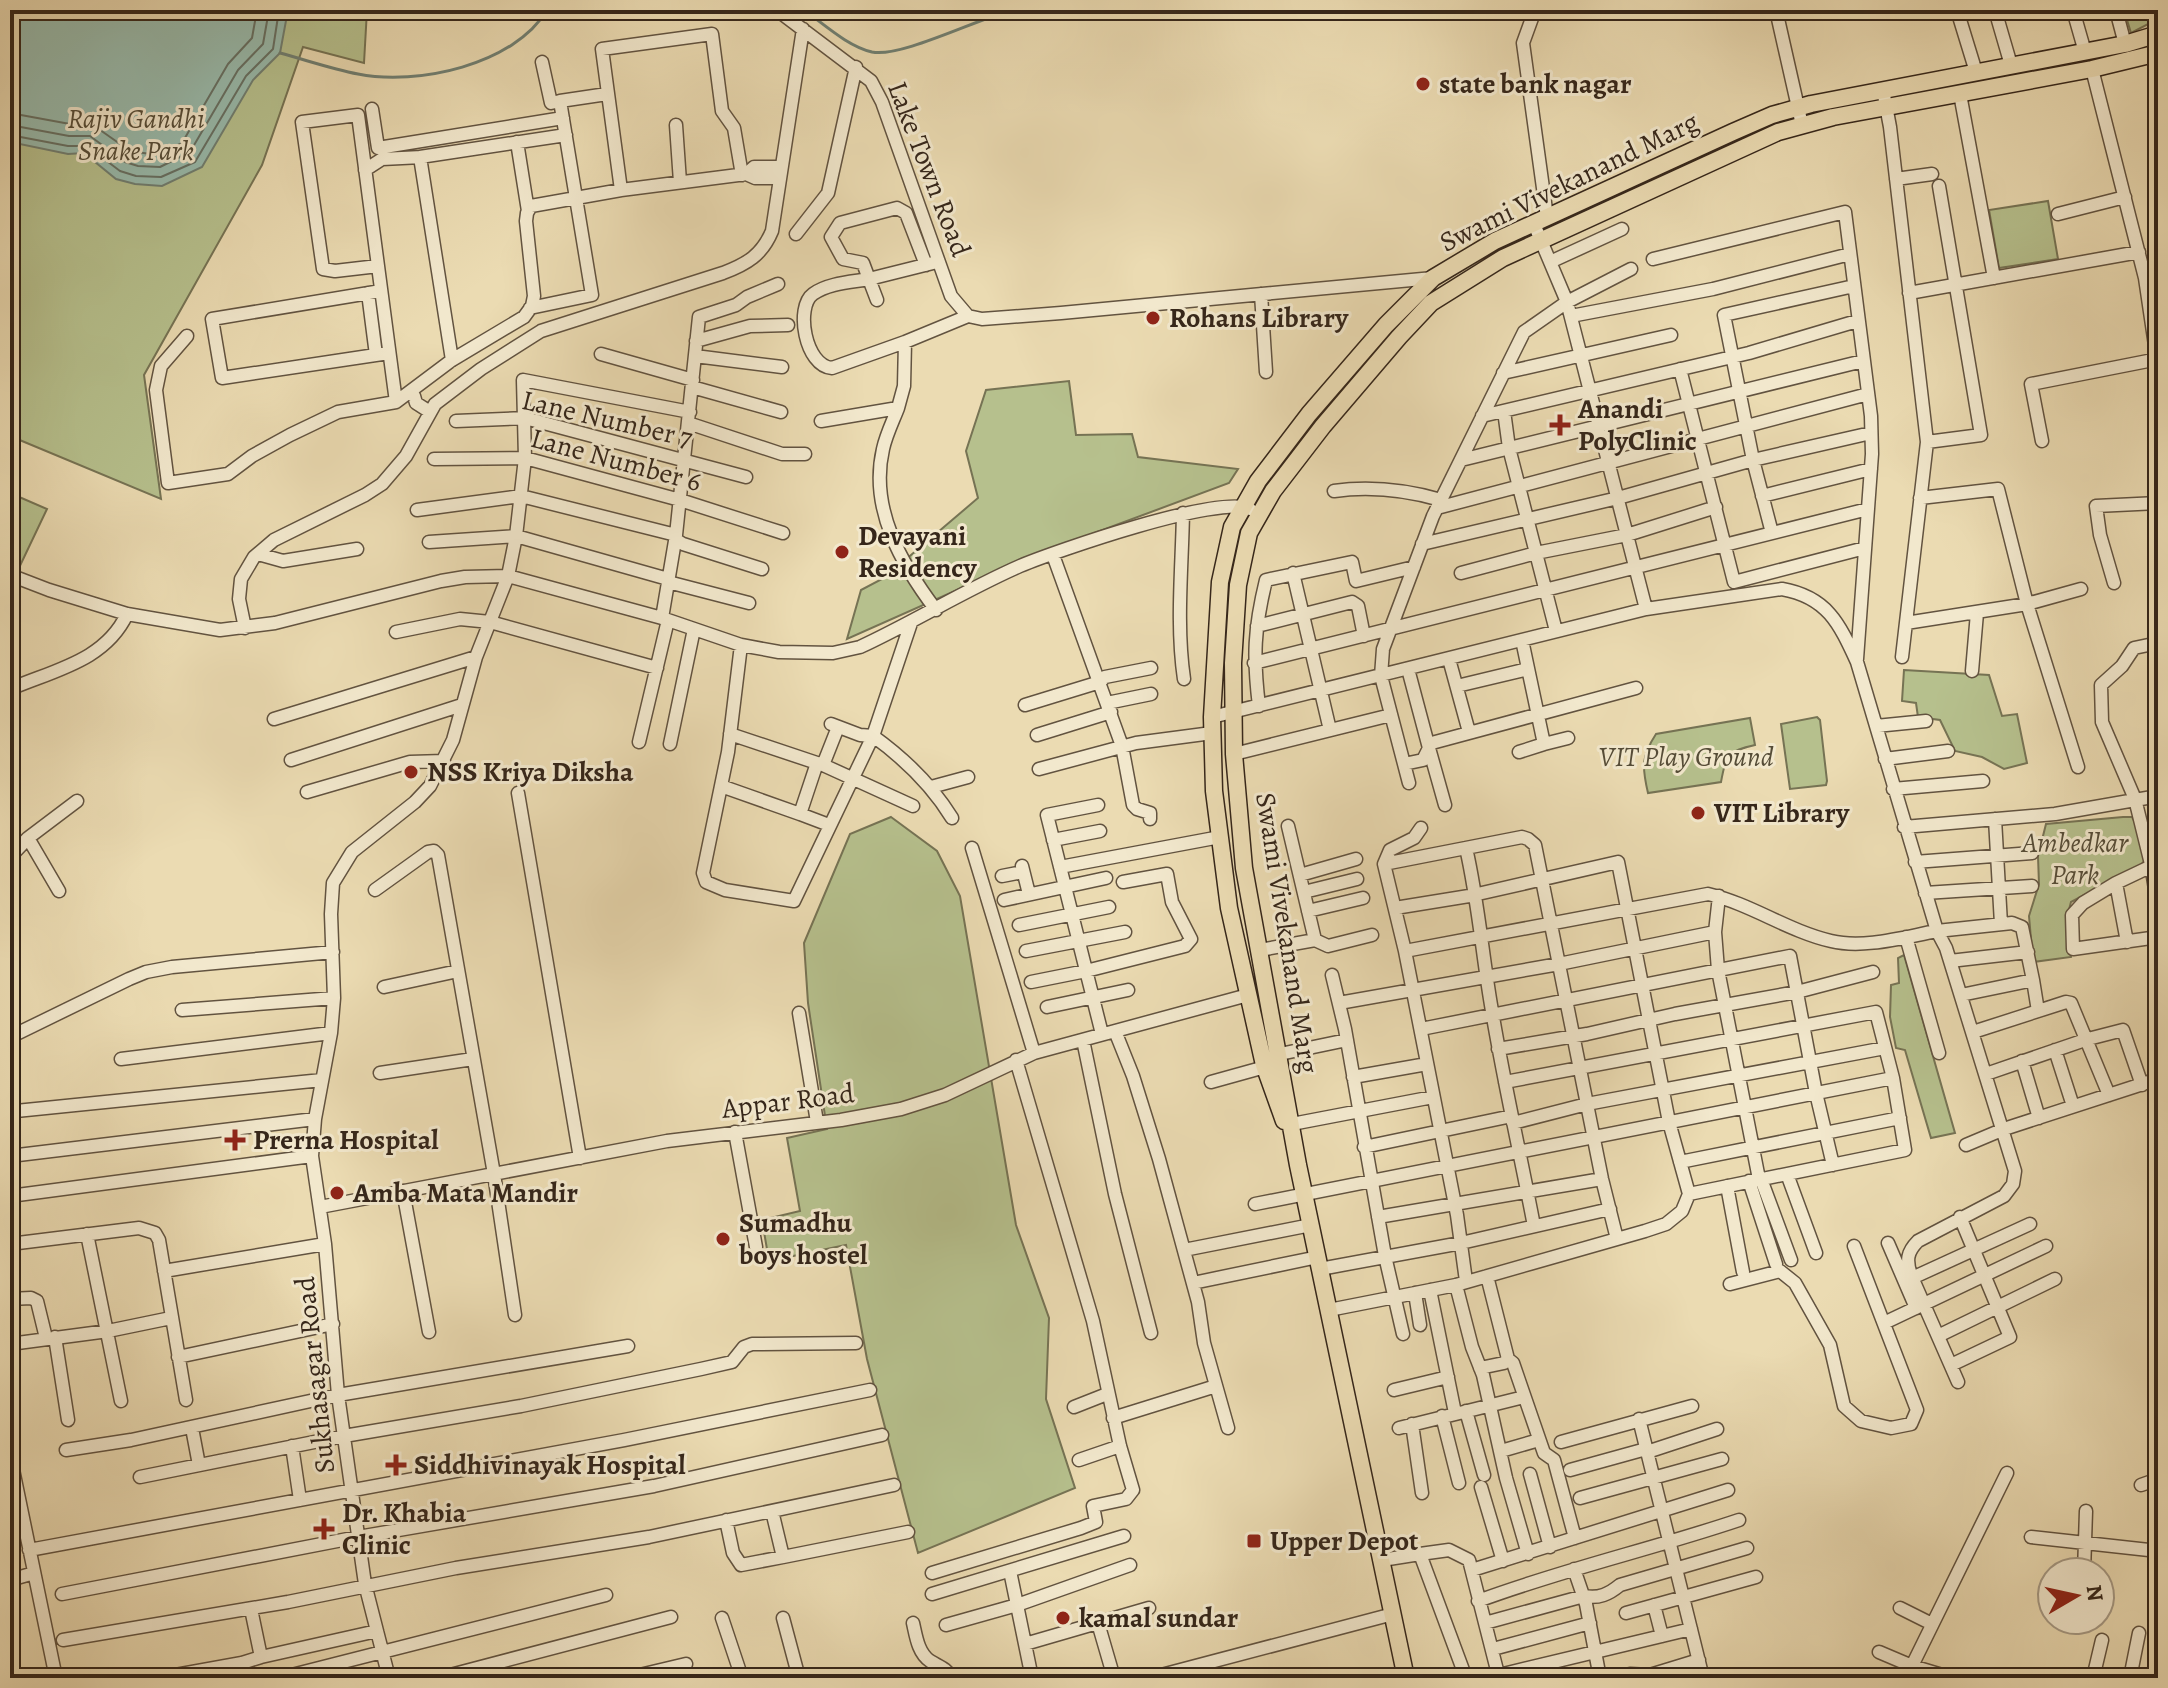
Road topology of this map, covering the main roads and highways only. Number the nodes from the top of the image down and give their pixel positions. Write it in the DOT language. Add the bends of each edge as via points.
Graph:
graph roads {
  1 [pos="2158,34"];
  2 [pos="2158,53"];
  3 [pos="1885,99"];
  4 [pos="1298,1165"];
  5 [pos="1406,1678"];
  1 -- 3 [label="main road, Swami Vivekanand Marg" via="1976,72"];
  2 -- 3 [label="main road, Swami Vivekanand Marg" via="1960,94"];
  3 -- 4 [label="main road, Swami Vivekanand Marg" via="1740,148 1491,265 1431,303 1323,426 1273,491 1249,533 1238,585 1234,754 1244,868"];
  3 -- 4 [label="main road, Swami Vivekanand Marg" via="1798,108 1733,132 1495,241 1433,278 1309,414 1242,505 1220,582 1214,791 1229,908 1248,995 1265,1067"];
  4 -- 5 [label="main road, Swami Vivekanand Marg"];
}
